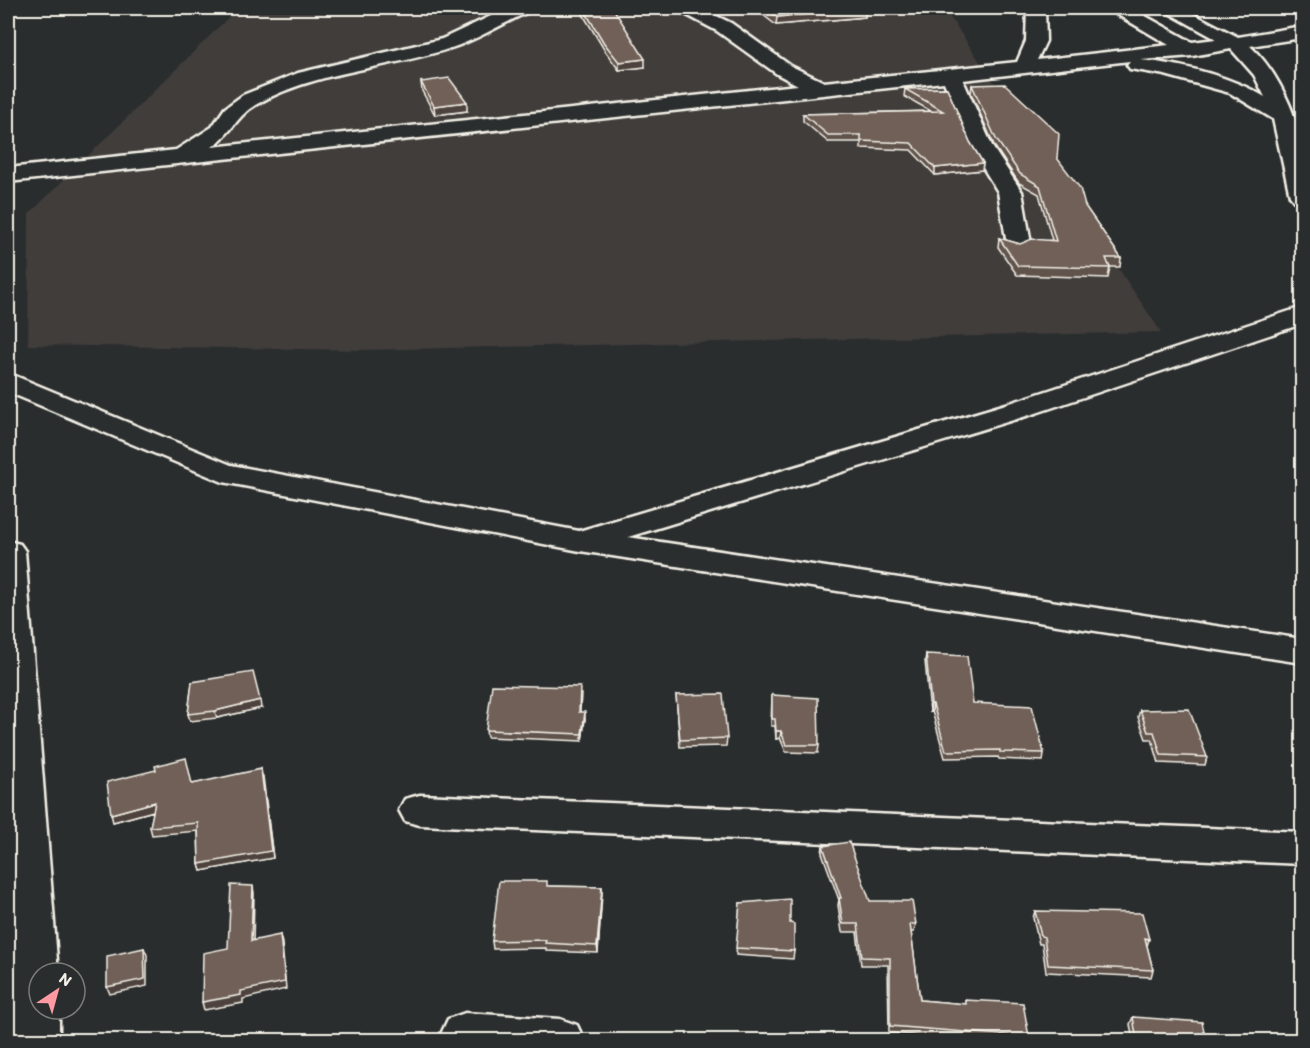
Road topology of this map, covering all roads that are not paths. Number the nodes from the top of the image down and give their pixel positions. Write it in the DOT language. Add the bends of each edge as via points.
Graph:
graph roads {
  1 [pos="522,8"];
  2 [pos="687,8"];
  3 [pos="1036,8"];
  4 [pos="1119,8"];
  5 [pos="1169,8"];
  6 [pos="1297,13"];
  7 [pos="1294,33"];
  8 [pos="1235,43"];
  9 [pos="1190,48"];
  10 [pos="1085,60"];
  11 [pos="1024,67"];
  12 [pos="950,74"];
  13 [pos="820,88"];
  14 [pos="1273,93"];
  15 [pos="1282,116"];
  16 [pos="182,157"];
  17 [pos="8,176"];
  18 [pos="1302,196"];
  19 [pos="1019,244"];
  20 [pos="1302,315"];
  21 [pos="8,382"];
  22 [pos="580,541"];
  23 [pos="8,551"];
  24 [pos="1302,651"];
  25 [pos="420,810"];
  26 [pos="1302,848"];
  27 [pos="465,1034"];
  28 [pos="35,1041"];
  29 [pos="560,1041"];
  1 -- 16 [label="street" via="448,43 305,77 250,99 232,112 220,131"];
  2 -- 13 [label="street" via="724,27 784,70"];
  3 -- 11 [label="street" via="1036,41"];
  4 -- 9 [label="street"];
  5 -- 8 [label="street"];
  6 -- 7 [label="street"];
  7 -- 8 [label="street"];
  8 -- 9 [label="street"];
  8 -- 14 [label="street" via="1265,74"];
  9 -- 10 [label="street"];
  9 -- 14 [label="street" via="1223,70"];
  10 -- 11 [label="street"];
  10 -- 15 [label="street" via="1201,77 1237,89"];
  11 -- 12 [label="street"];
  12 -- 13 [label="street"];
  12 -- 19 [label="street" via="982,148 1010,192"];
  13 -- 16 [label="street"];
  14 -- 15 [label="street"];
  15 -- 18 [label="street"];
  16 -- 17 [label="street"];
  20 -- 22 [label="street" via="1023,408"];
  21 -- 22 [label="street" via="224,473"];
  22 -- 24 [label="street"];
  23 -- 28 [label="street" via="36,982"];
  25 -- 26 [label="street"];
  27 -- 29 [label="street"];
}
